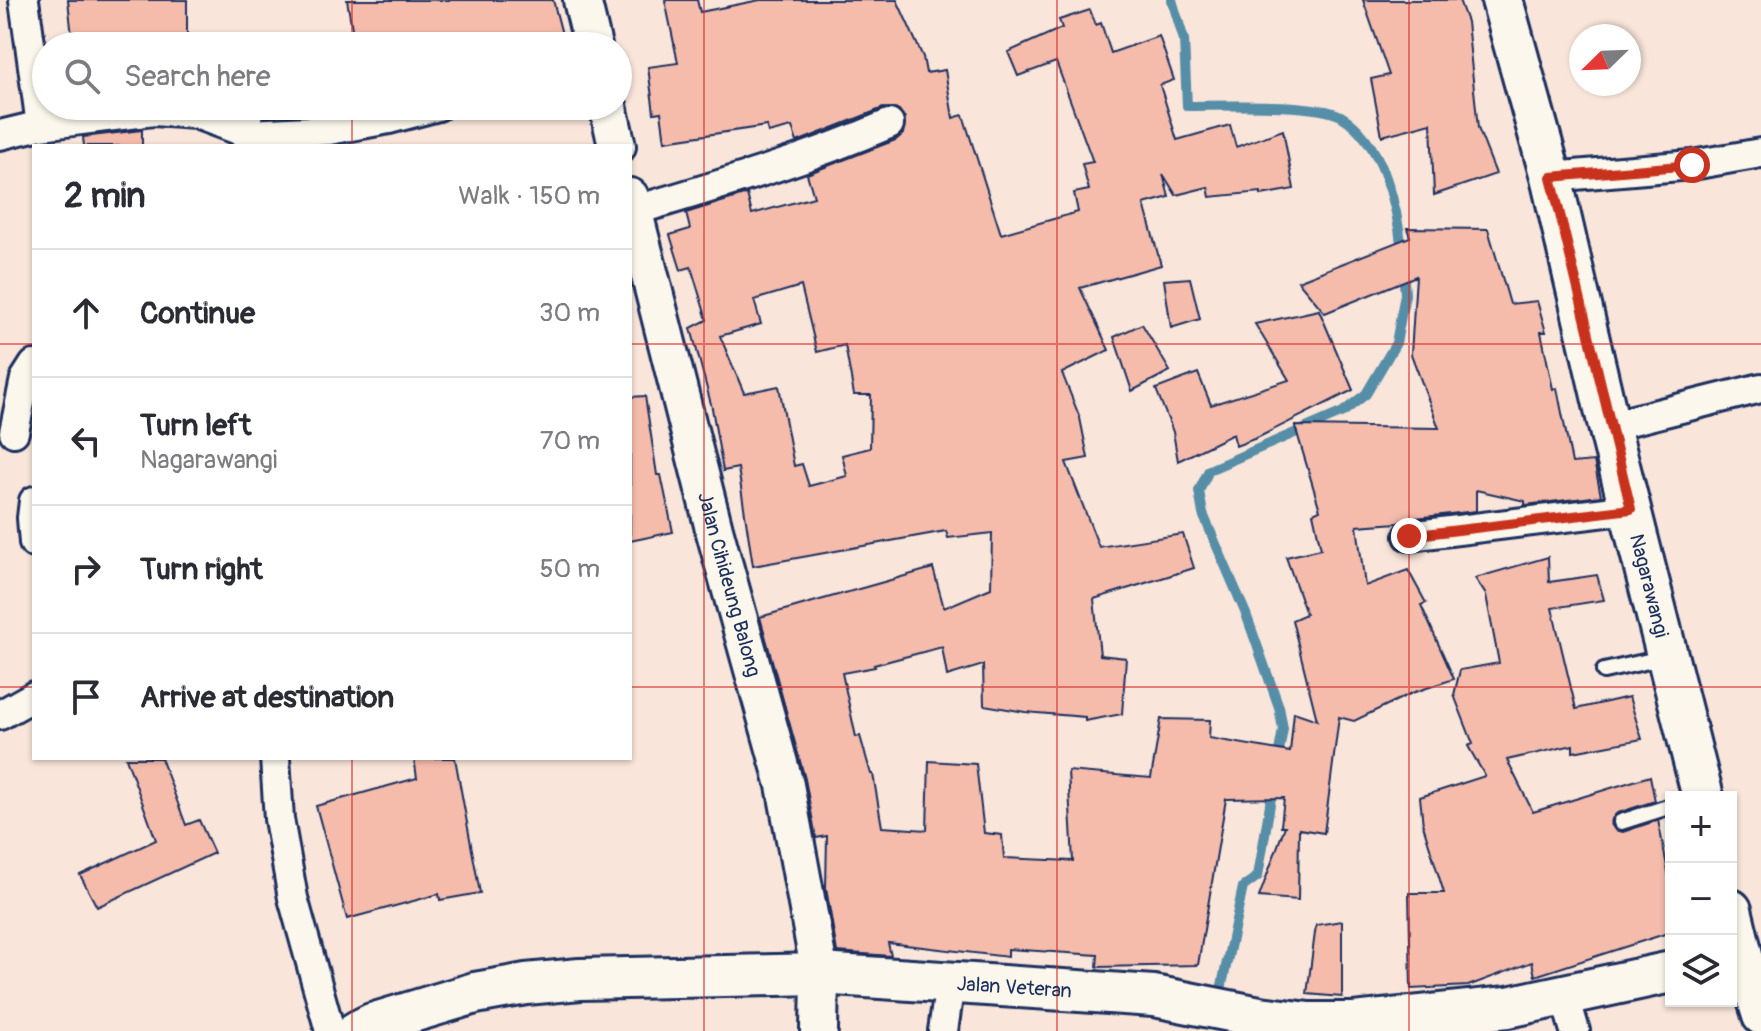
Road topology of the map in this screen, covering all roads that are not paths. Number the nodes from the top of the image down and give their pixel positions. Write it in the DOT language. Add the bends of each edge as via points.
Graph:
graph roads {
  1 [pos="24,0"];
  2 [pos="582,0"];
  3 [pos="1502,0"];
  4 [pos="590,32"];
  5 [pos="32,59"];
  6 [pos="40,120"];
  7 [pos="81,120"];
  8 [pos="208,120"];
  9 [pos="247,120"];
  10 [pos="384,120"];
  11 [pos="611,120"];
  12 [pos="889,124"];
  13 [pos="41,125"];
  14 [pos="0,135"];
  15 [pos="248,140"];
  16 [pos="617,144"];
  17 [pos="1761,153"];
  18 [pos="1551,177"];
  19 [pos="632,204"];
  20 [pos="32,368"];
  21 [pos="1761,388"];
  22 [pos="1609,426"];
  23 [pos="16,437"];
  24 [pos="1631,509"];
  25 [pos="1409,536"];
  26 [pos="1667,657"];
  27 [pos="1604,671"];
  28 [pos="32,697"];
  29 [pos="0,715"];
  30 [pos="275,760"];
  31 [pos="1701,791"];
  32 [pos="1665,808"];
  33 [pos="1621,822"];
  34 [pos="1737,958"];
  35 [pos="820,974"];
  36 [pos="1665,974"];
  37 [pos="950,983"];
  38 [pos="1570,1014"];
  39 [pos="1761,1016"];
  40 [pos="1354,1027"];
  41 [pos="370,1029"];
  42 [pos="330,1031"];
  43 [pos="819,1031"];
  44 [pos="943,1031"];
  1 -- 5 [label="street"];
  2 -- 4 [label="street"];
  3 -- 18 [label="main road, Nagarawangi"];
  6 -- 13 [label="street"];
  7 -- 13 [label="street"];
  8 -- 15 [label="street"];
  9 -- 15 [label="street"];
  10 -- 15 [label="street"];
  11 -- 16 [label="street"];
  12 -- 19 [label="street" via="777,168"];
  13 -- 14 [label="street"];
  17 -- 18 [label="street" via="1692,165"];
  18 -- 22 [label="main road, Nagarawangi"];
  19 -- 35 [label="street, Jalan Cihideung Balong" via="785,785"];
  20 -- 23 [label="street" via="25,379"];
  21 -- 22 [label="street"];
  22 -- 24 [label="main road, Nagarawangi"];
  24 -- 25 [label="street"];
  24 -- 26 [label="main road, Nagarawangi"];
  26 -- 27 [label="lane"];
  26 -- 31 [label="main road, Nagarawangi"];
  28 -- 29 [label="street"];
  30 -- 42 [label="street" via="293,898"];
  32 -- 33 [label="lane"];
  34 -- 39 [label="street"];
  35 -- 37 [label="main road, Jalan Veteran"];
  35 -- 41 [label="main road, Jalan Veteran" via="526,984 475,993"];
  35 -- 43 [label="street, Jalan Cihideung Balong"];
  36 -- 38 [label="main road, Jalan Veteran"];
  37 -- 40 [label="main road, Jalan Veteran" via="1154,996 1260,1017"];
  37 -- 44 [label="street"];
  38 -- 40 [label="main road, Jalan Veteran" via="1508,1007"];
}
